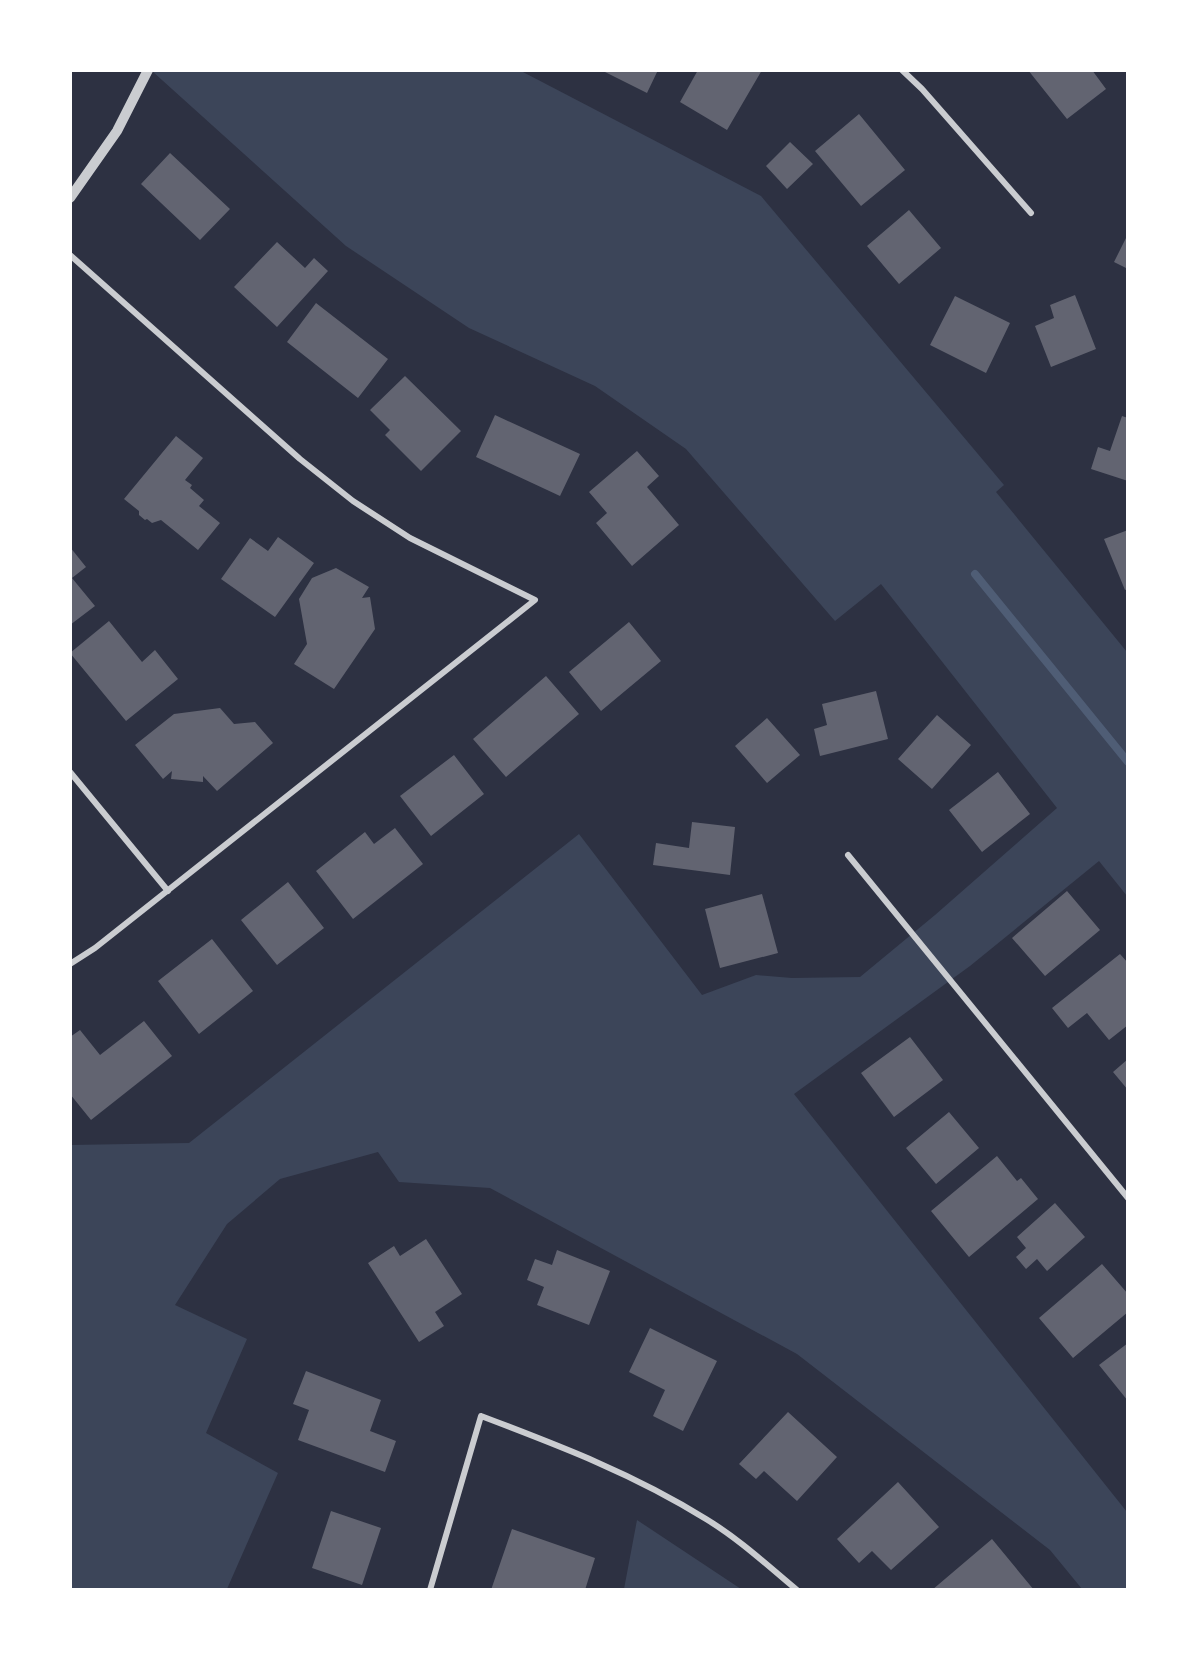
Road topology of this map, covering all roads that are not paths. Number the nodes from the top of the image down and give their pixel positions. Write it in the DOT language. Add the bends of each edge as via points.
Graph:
graph roads {
  1 [pos="148,70"];
  2 [pos="902,70"];
  3 [pos="70,198"];
  4 [pos="1031,213"];
  5 [pos="70,255"];
  6 [pos="70,772"];
  7 [pos="849,855"];
  8 [pos="168,891"];
  9 [pos="70,964"];
  10 [pos="1128,1198"];
  11 [pos="430,1590"];
  12 [pos="797,1590"];
  1 -- 3 [label="street" via="117,131"];
  2 -- 4 [label="street"];
  5 -- 8 [label="street" via="300,459 353,501 410,538 535,600"];
  6 -- 8 [label="street"];
  7 -- 10 [label="street"];
  8 -- 9 [label="street"];
  11 -- 12 [label="street" via="481,1416 644,1483 748,1548"];
}
